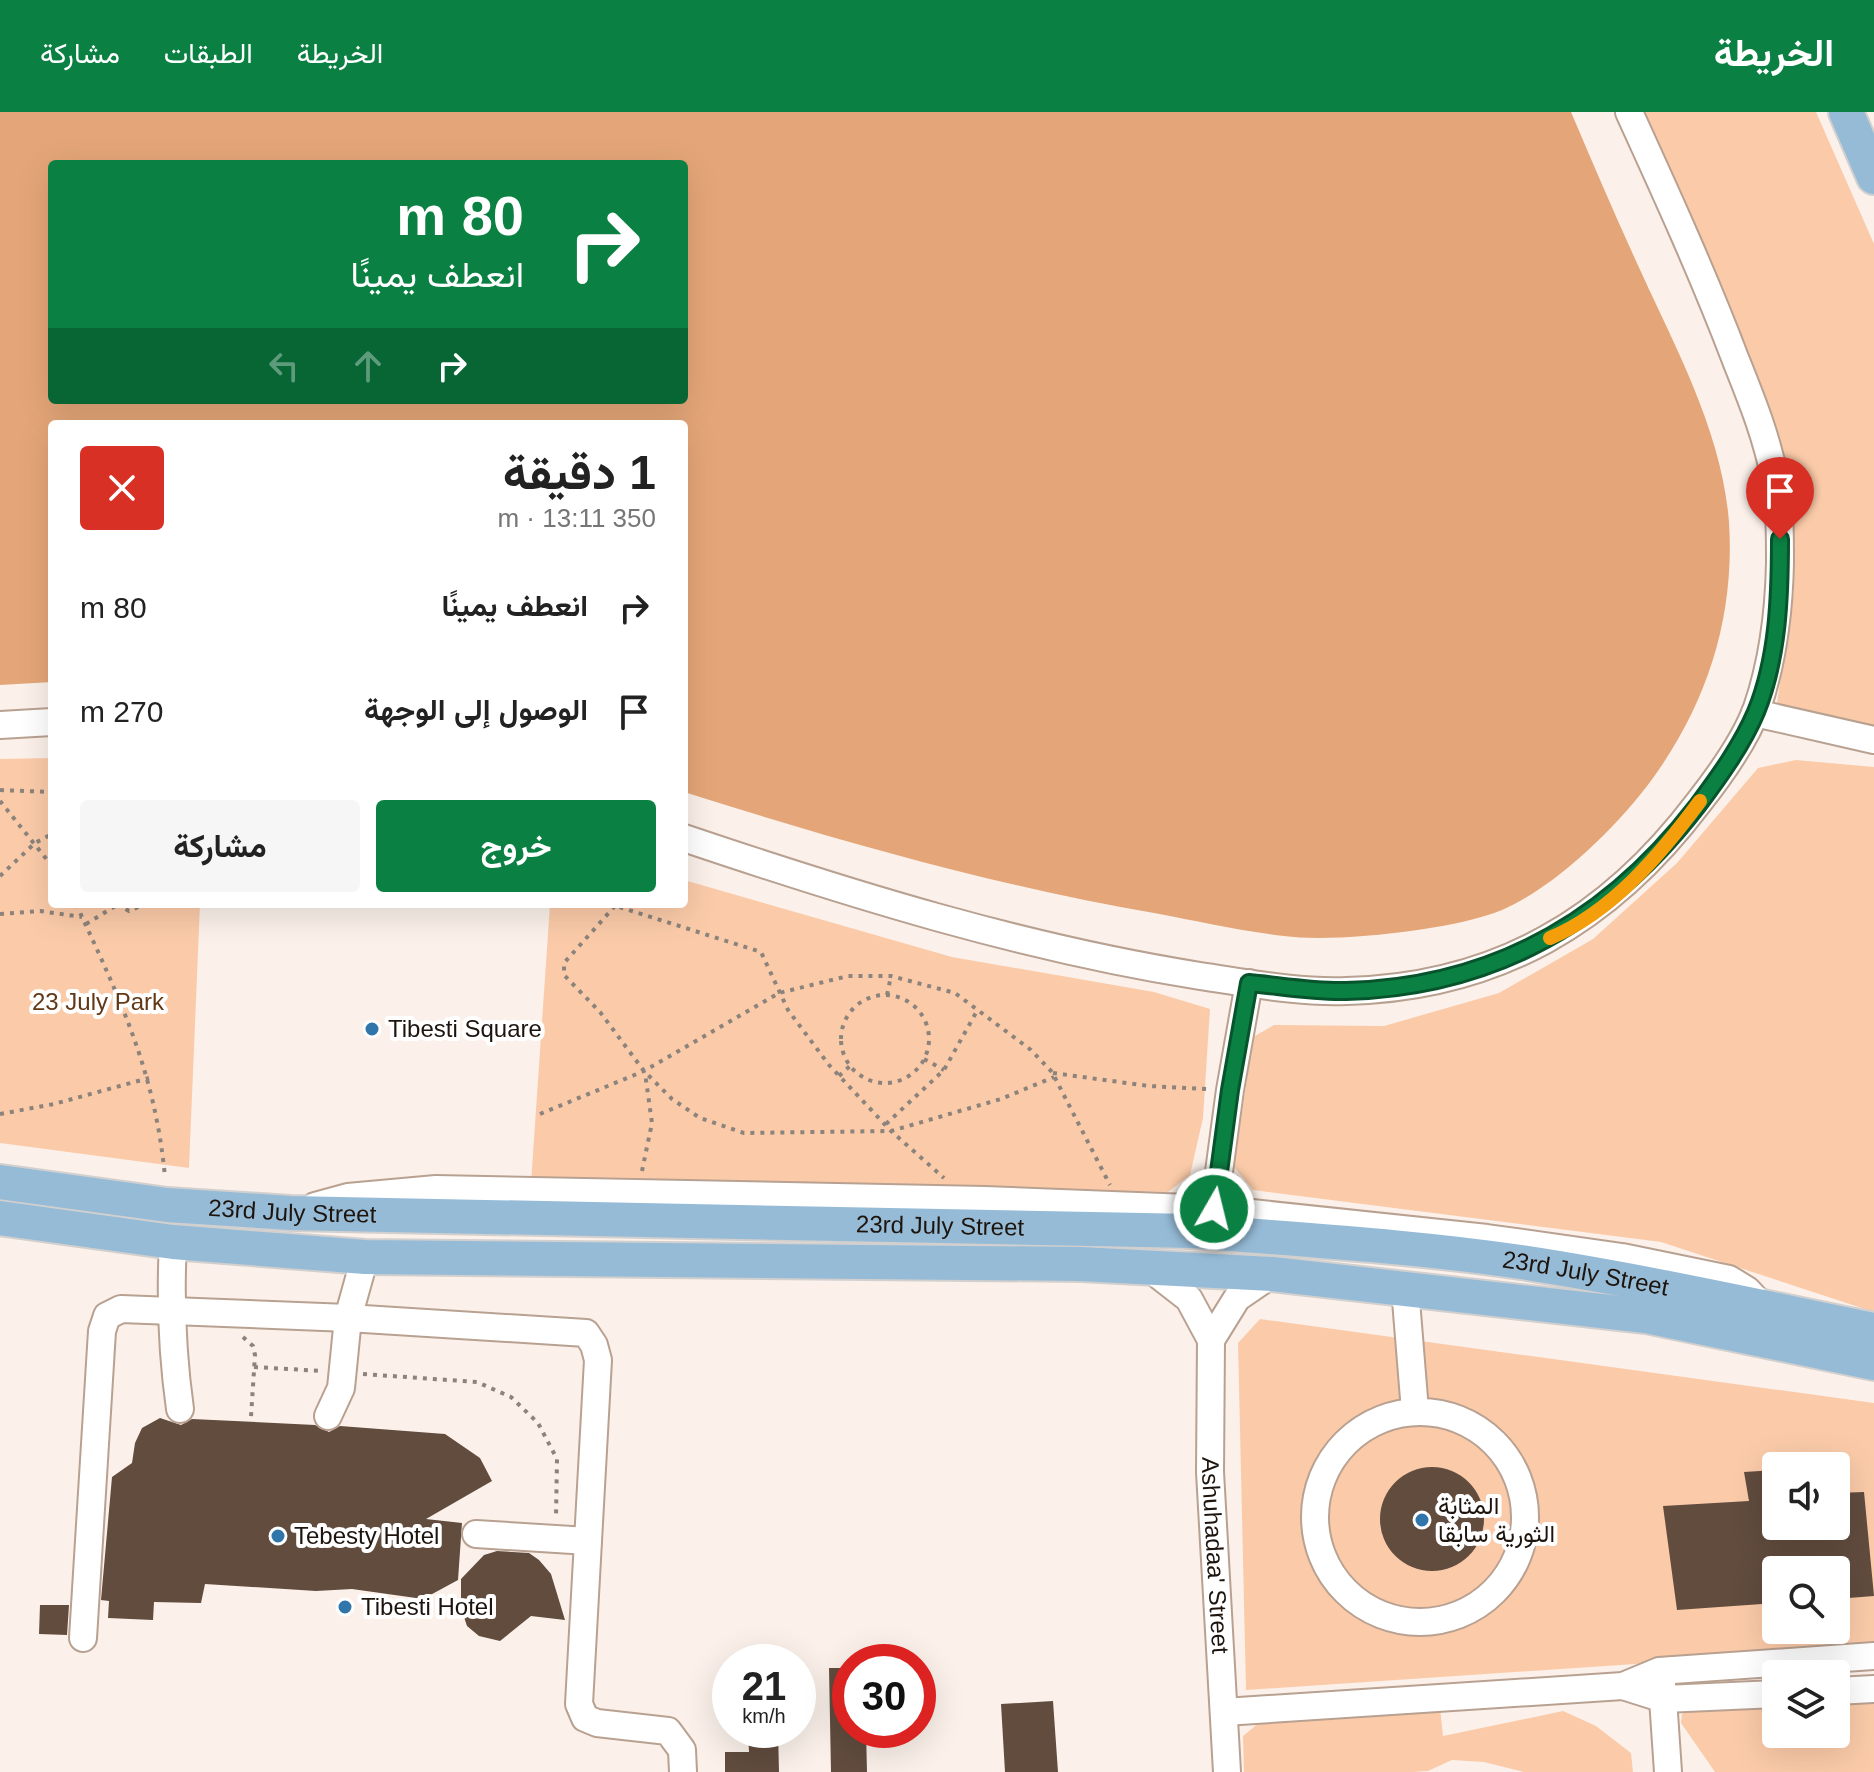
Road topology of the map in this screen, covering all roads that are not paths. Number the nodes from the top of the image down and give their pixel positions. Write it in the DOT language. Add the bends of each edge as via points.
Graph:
graph roads {
  1 [pos="1629,112"];
  2 [pos="1846,112"];
  3 [pos="1874,177"];
  4 [pos="1755,713"];
  5 [pos="48,722"];
  6 [pos="0,725"];
  7 [pos="1874,740"];
  8 [pos="688,839"];
  9 [pos="1249,983"];
  10 [pos="0,1182"];
  11 [pos="172,1205"];
  12 [pos="1214,1209"];
  13 [pos="290,1213"];
  14 [pos="1002,1214"];
  15 [pos="0,1218"];
  16 [pos="173,1242"];
  17 [pos="365,1257"];
  18 [pos="1148,1267"];
  19 [pos="1272,1274"];
  20 [pos="1405,1288"];
  21 [pos="1763,1307"];
  22 [pos="169,1313"];
  23 [pos="348,1318"];
  24 [pos="1874,1330"];
  25 [pos="1211,1340"];
  26 [pos="1874,1363"];
  27 [pos="180,1409"];
  28 [pos="1415,1411"];
  29 [pos="328,1416"];
  30 [pos="476,1534"];
  31 [pos="588,1541"];
  32 [pos="83,1638"];
  33 [pos="1874,1656"];
  34 [pos="1844,1660"];
  35 [pos="1762,1667"];
  36 [pos="1659,1671"];
  37 [pos="1623,1686"];
  38 [pos="1874,1689"];
  39 [pos="1850,1690"];
  40 [pos="1762,1695"];
  41 [pos="1664,1699"];
  42 [pos="1224,1712"];
  43 [pos="683,1772"];
  44 [pos="1227,1772"];
  45 [pos="1668,1772"];
  1 -- 4 [label="street" via="1722,323 1764,431 1776,485 1779,609"];
  2 -- 3 [label="main road"];
  4 -- 7 [label="street"];
  4 -- 9 [label="street" via="1719,777 1676,834 1607,902 1558,935 1458,974 1404,986 1344,992"];
  5 -- 6 [label="street"];
  8 -- 9 [label="street" via="1031,943"];
  9 -- 12 [label="street"];
  10 -- 11 [label="main road, 23rd July Street"];
  11 -- 13 [label="main road, 23rd July Street"];
  11 -- 16 [label="main road"];
  12 -- 14 [label="street" via="1121,1204"];
  12 -- 21 [label="street" via="1622,1257 1729,1279"];
  13 -- 14 [label="main road, 23rd July Street"];
  13 -- 14 [label="street" via="348,1197 436,1189 971,1200"];
  14 -- 21 [label="main road, 23rd July Street" via="1518,1262"];
  15 -- 16 [label="main road, 23rd July Street"];
  16 -- 17 [label="main road, 23rd July Street"];
  16 -- 22 [label="street"];
  17 -- 18 [label="main road, 23rd July Street"];
  17 -- 23 [label="street"];
  18 -- 19 [label="main road, 23rd July Street"];
  18 -- 25 [label="street, Ashuhadaa' Street" via="1189,1299"];
  19 -- 20 [label="main road, 23rd July Street"];
  19 -- 25 [label="street" via="1237,1298"];
  20 -- 26 [label="main road, 23rd July Street" via="1646,1316"];
  20 -- 28 [label="street"];
  21 -- 24 [label="main road, 23rd July Street"];
  22 -- 23 [label="street"];
  22 -- 27 [label="street"];
  22 -- 32 [label="street" via="121,1309 107,1316 102,1331"];
  23 -- 29 [label="street" via="341,1388"];
  23 -- 31 [label="street" via="586,1333 598,1360"];
  25 -- 42 [label="street, Ashuhadaa' Street" via="1210,1472"];
  28 -- 28 [label="street" via="1370,1424 1334,1455 1315,1499 1318,1546 1340,1587 1379,1615 1425,1623 1471,1610 1506,1579 1525,1535 1524,1504 1523,1488 1500,1446 1462,1419"];
  30 -- 31 [label="street"];
  31 -- 43 [label="street" via="579,1704 585,1718 597,1723 668,1731 682,1750"];
  33 -- 34 [label="street"];
  35 -- 36 [label="street"];
  36 -- 37 [label="street"];
  36 -- 41 [label="street"];
  37 -- 41 [label="street"];
  37 -- 42 [label="street"];
  38 -- 39 [label="street"];
  40 -- 41 [label="street"];
  41 -- 45 [label="street"];
  42 -- 44 [label="street, Ashuhadaa' Street"];
}
